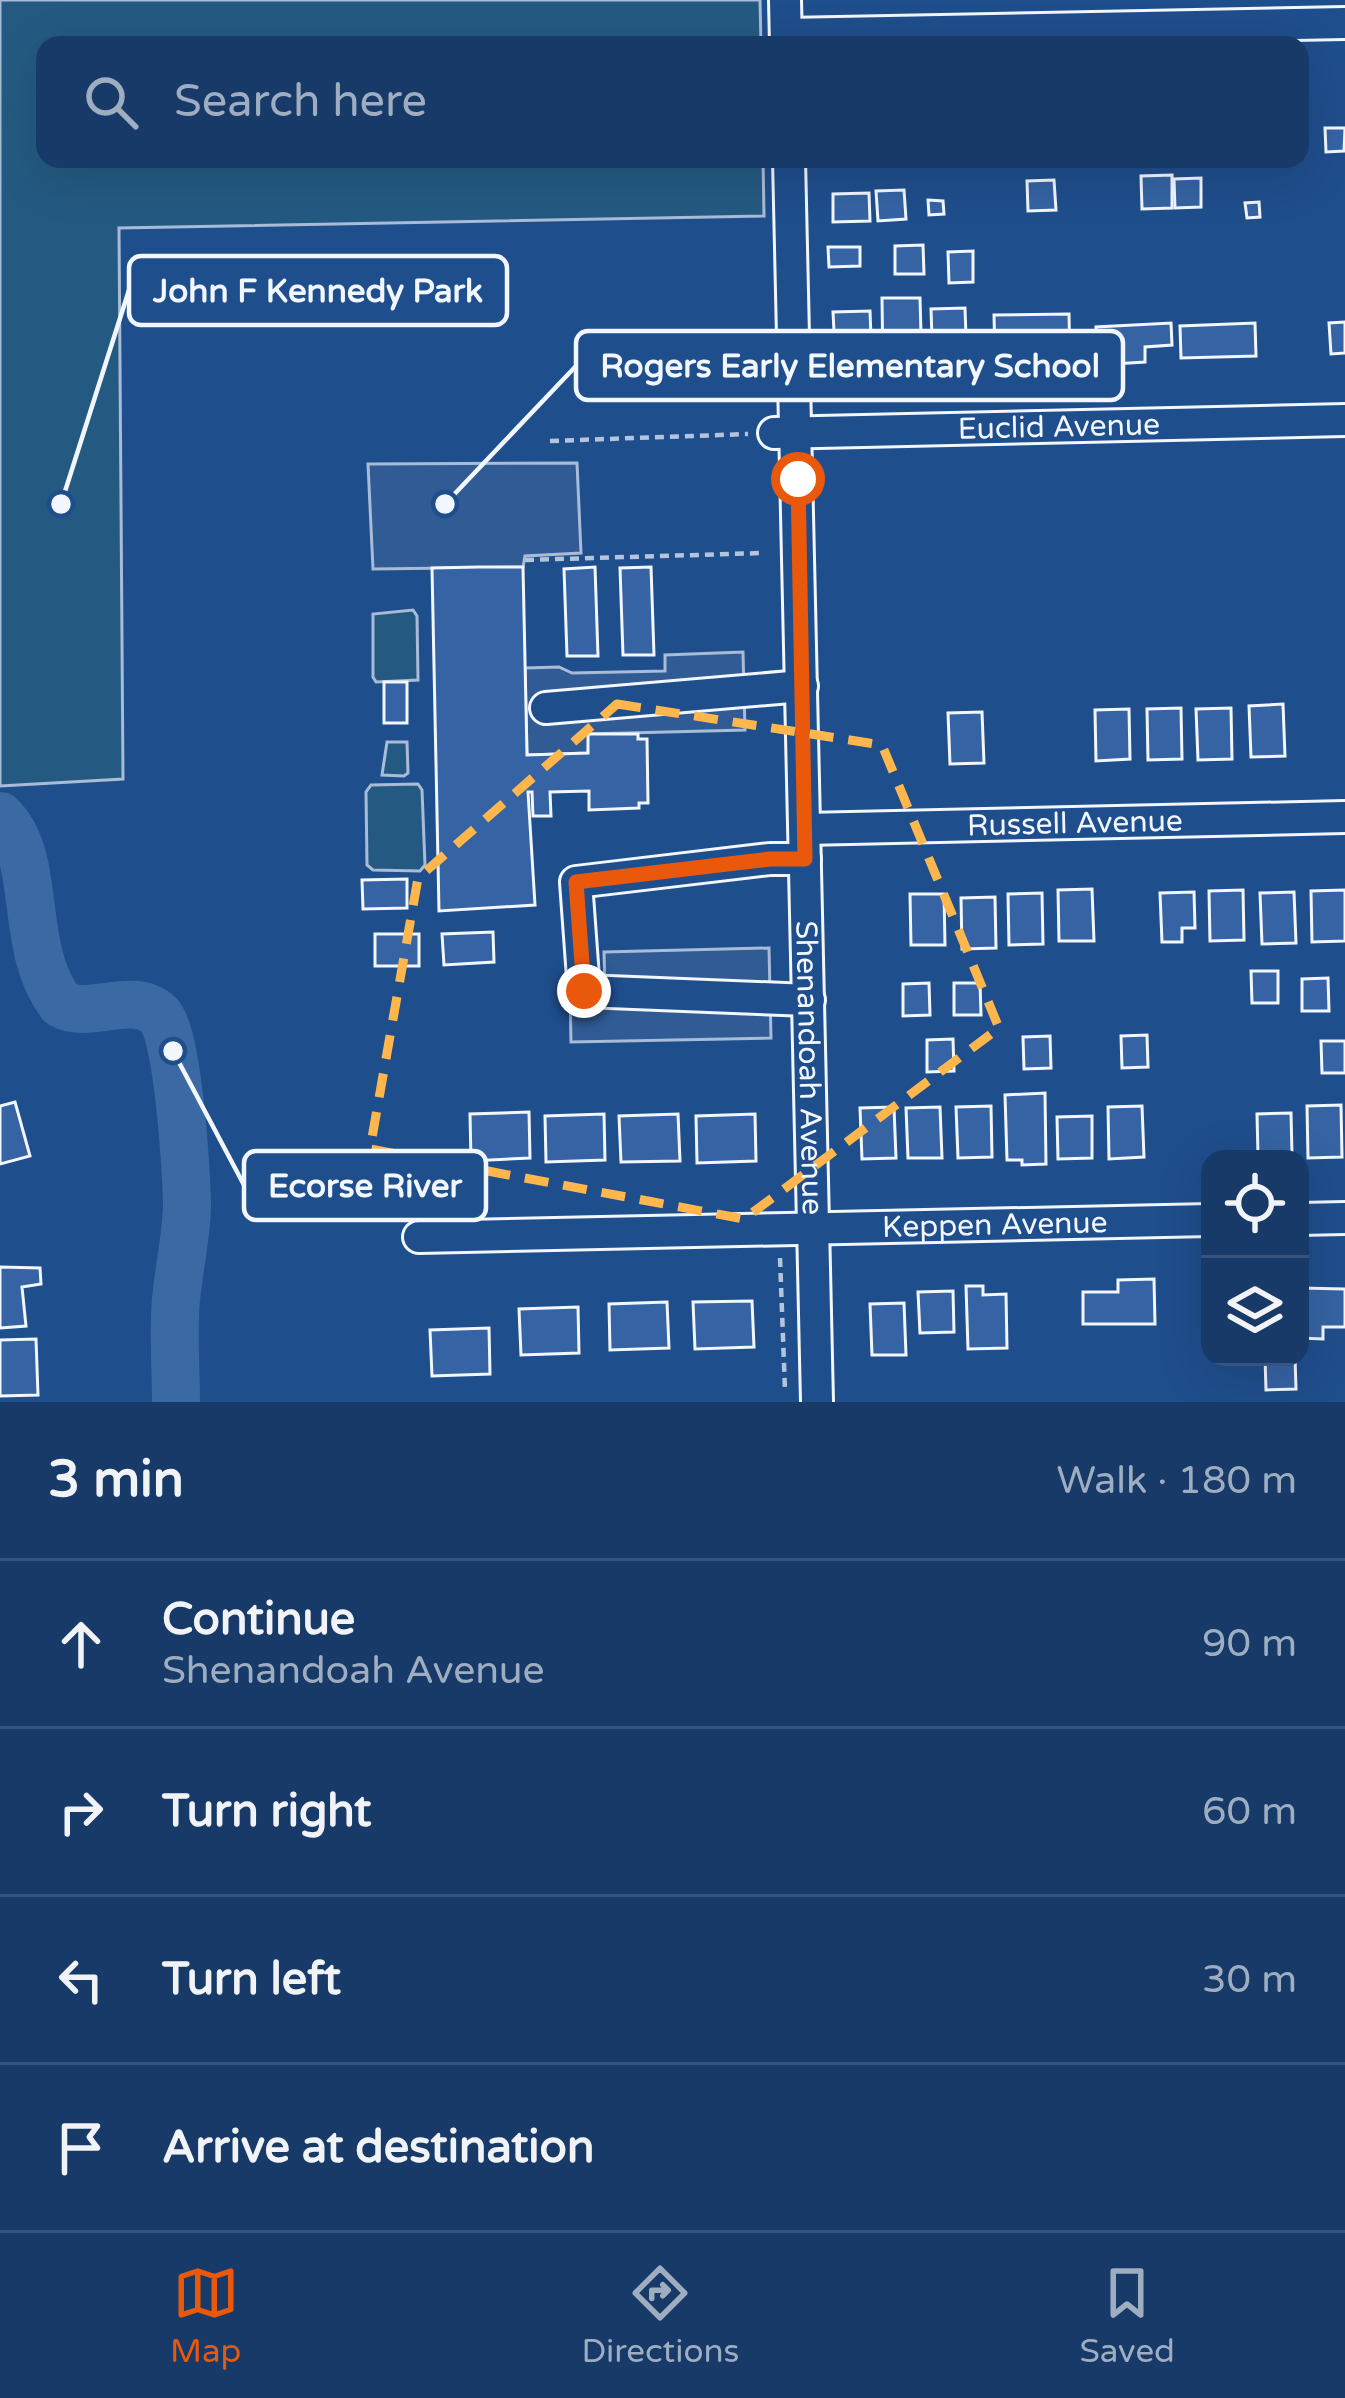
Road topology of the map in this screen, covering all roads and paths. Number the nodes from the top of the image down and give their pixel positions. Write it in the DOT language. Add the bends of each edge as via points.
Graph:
graph roads {
  1 [pos="784,0"];
  2 [pos="1345,23"];
  3 [pos="786,36"];
  4 [pos="918,36"];
  5 [pos="789,168"];
  6 [pos="1345,420"];
  7 [pos="777,432"];
  8 [pos="550,441"];
  9 [pos="763,553"];
  10 [pos="525,560"];
  11 [pos="802,686"];
  12 [pos="546,708"];
  13 [pos="1345,817"];
  14 [pos="805,844"];
  15 [pos="809,1000"];
  16 [pos="1309,1219"];
  17 [pos="1345,1219"];
  18 [pos="1201,1220"];
  19 [pos="815,1226"];
  20 [pos="418,1237"];
  21 [pos="780,1250"];
  22 [pos="786,1402"];
  23 [pos="817,1402"];
  1 -- 3 [label="street"];
  2 -- 4 [label="street"];
  5 -- 7 [label="street, Shenandoah Avenue"];
  6 -- 7 [label="street, Euclid Avenue"];
  7 -- 8 [label="path"];
  7 -- 11 [label="street, Shenandoah Avenue"];
  9 -- 10 [label="path"];
  11 -- 12 [label="street"];
  11 -- 14 [label="street, Shenandoah Avenue"];
  13 -- 14 [label="street, Russell Avenue"];
  14 -- 15 [label="street, Shenandoah Avenue"];
  14 -- 15 [label="street, Russell Avenue" via="770,859 576,882 584,991"];
  15 -- 19 [label="street, Shenandoah Avenue"];
  16 -- 17 [label="street"];
  18 -- 19 [label="street, Keppen Avenue"];
  19 -- 20 [label="street, Keppen Avenue"];
  19 -- 23 [label="street, Shenandoah Avenue"];
  21 -- 22 [label="path"];
}
